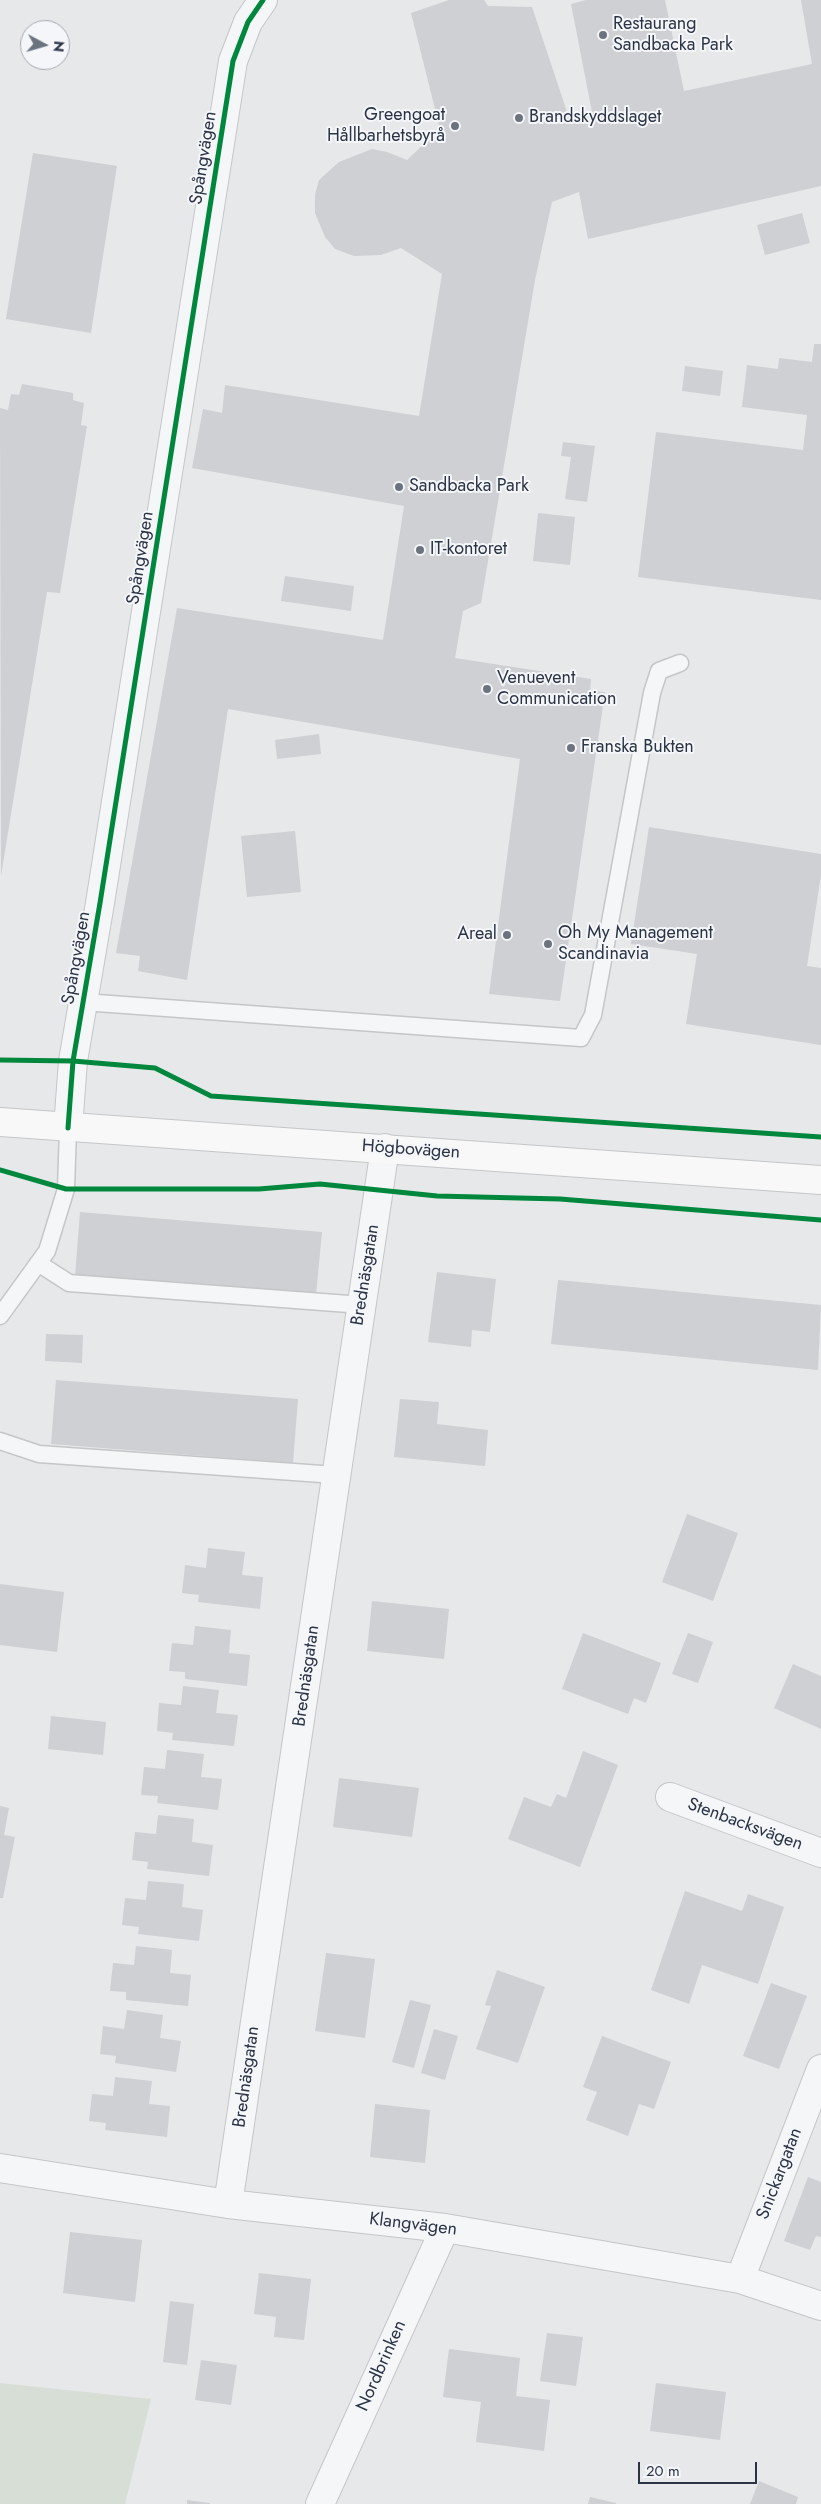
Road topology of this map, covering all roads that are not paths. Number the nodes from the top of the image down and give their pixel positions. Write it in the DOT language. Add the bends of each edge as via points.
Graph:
graph roads {
  1 [pos="264,0"];
  2 [pos="680,663"];
  3 [pos="83,1002"];
  4 [pos="0,1122"];
  5 [pos="68,1128"];
  6 [pos="385,1148"];
  7 [pos="821,1180"];
  8 [pos="38,1263"];
  9 [pos="362,1305"];
  10 [pos="0,1316"];
  11 [pos="0,1441"];
  12 [pos="336,1475"];
  13 [pos="670,1797"];
  14 [pos="821,1853"];
  15 [pos="821,2069"];
  16 [pos="0,2168"];
  17 [pos="228,2204"];
  18 [pos="445,2228"];
  19 [pos="740,2279"];
  20 [pos="821,2306"];
  21 [pos="320,2504"];
  1 -- 3 [label="street, Spångvägen" via="248,22 233,61"];
  2 -- 3 [label="lane" via="659,671 652,693 593,1015 581,1038"];
  3 -- 5 [label="street, Spångvägen" via="73,1061"];
  4 -- 5 [label="main road, Högbovägen"];
  5 -- 6 [label="main road, Högbovägen"];
  5 -- 8 [label="lane" via="66,1189 47,1251"];
  6 -- 7 [label="main road, Högbovägen"];
  6 -- 9 [label="street, Brednäsgatan"];
  8 -- 9 [label="lane" via="69,1283"];
  8 -- 10 [label="lane"];
  9 -- 12 [label="street, Brednäsgatan"];
  11 -- 12 [label="lane" via="39,1454"];
  12 -- 17 [label="street, Brednäsgatan"];
  13 -- 14 [label="street, Stenbacksvägen"];
  15 -- 19 [label="street, Snickargatan"];
  16 -- 17 [label="street, Klangvägen"];
  17 -- 18 [label="street, Klangvägen"];
  18 -- 19 [label="street, Klangvägen"];
  18 -- 21 [label="street, Nordbrinken"];
  19 -- 20 [label="street, Klangvägen"];
}
